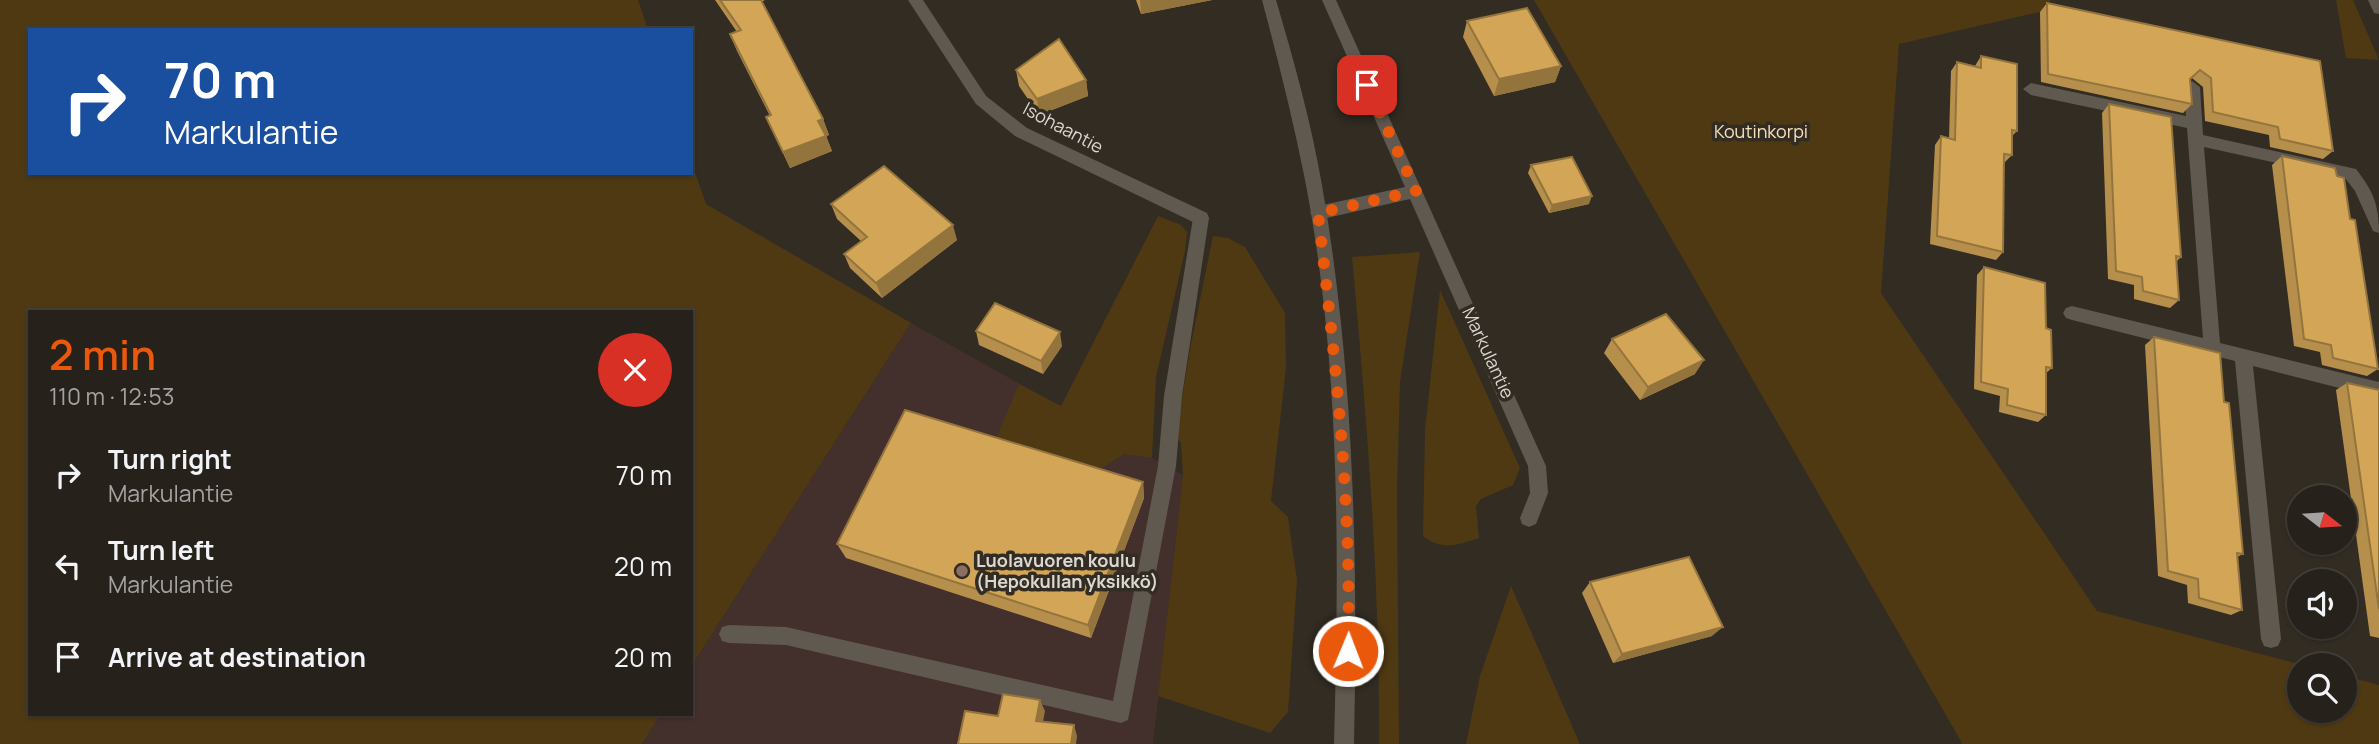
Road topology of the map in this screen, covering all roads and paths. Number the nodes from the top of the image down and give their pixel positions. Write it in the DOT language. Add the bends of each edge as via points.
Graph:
graph roads {
  1 [pos="915,0"];
  2 [pos="1269,0"];
  3 [pos="1329,0"];
  4 [pos="2375,0"];
  5 [pos="2379,9"];
  6 [pos="2192,87"];
  7 [pos="2031,89"];
  8 [pos="2196,132"];
  9 [pos="1416,191"];
  10 [pos="1318,213"];
  11 [pos="2379,226"];
  12 [pos="2072,313"];
  13 [pos="2212,348"];
  14 [pos="2243,356"];
  15 [pos="2379,390"];
  16 [pos="1529,518"];
  17 [pos="729,634"];
  18 [pos="2271,639"];
  19 [pos="1345,744"];
  1 -- 17 [label="street, Isohaantie" via="981,100 1021,132 1201,218 1173,396 1167,466 1121,713 786,636"];
  2 -- 10 [label="street" via="1304,131"];
  3 -- 9 [label="street, Markulantie"];
  4 -- 5 [label="street"];
  6 -- 8 [label="street"];
  7 -- 8 [label="street"];
  8 -- 11 [label="street" via="2350,173"];
  8 -- 13 [label="street"];
  9 -- 10 [label="street"];
  9 -- 16 [label="street, Markulantie" via="1537,466 1539,493"];
  10 -- 19 [label="street" via="1331,305 1346,486"];
  12 -- 13 [label="street"];
  13 -- 14 [label="street"];
  14 -- 15 [label="street"];
  14 -- 18 [label="street"];
}
